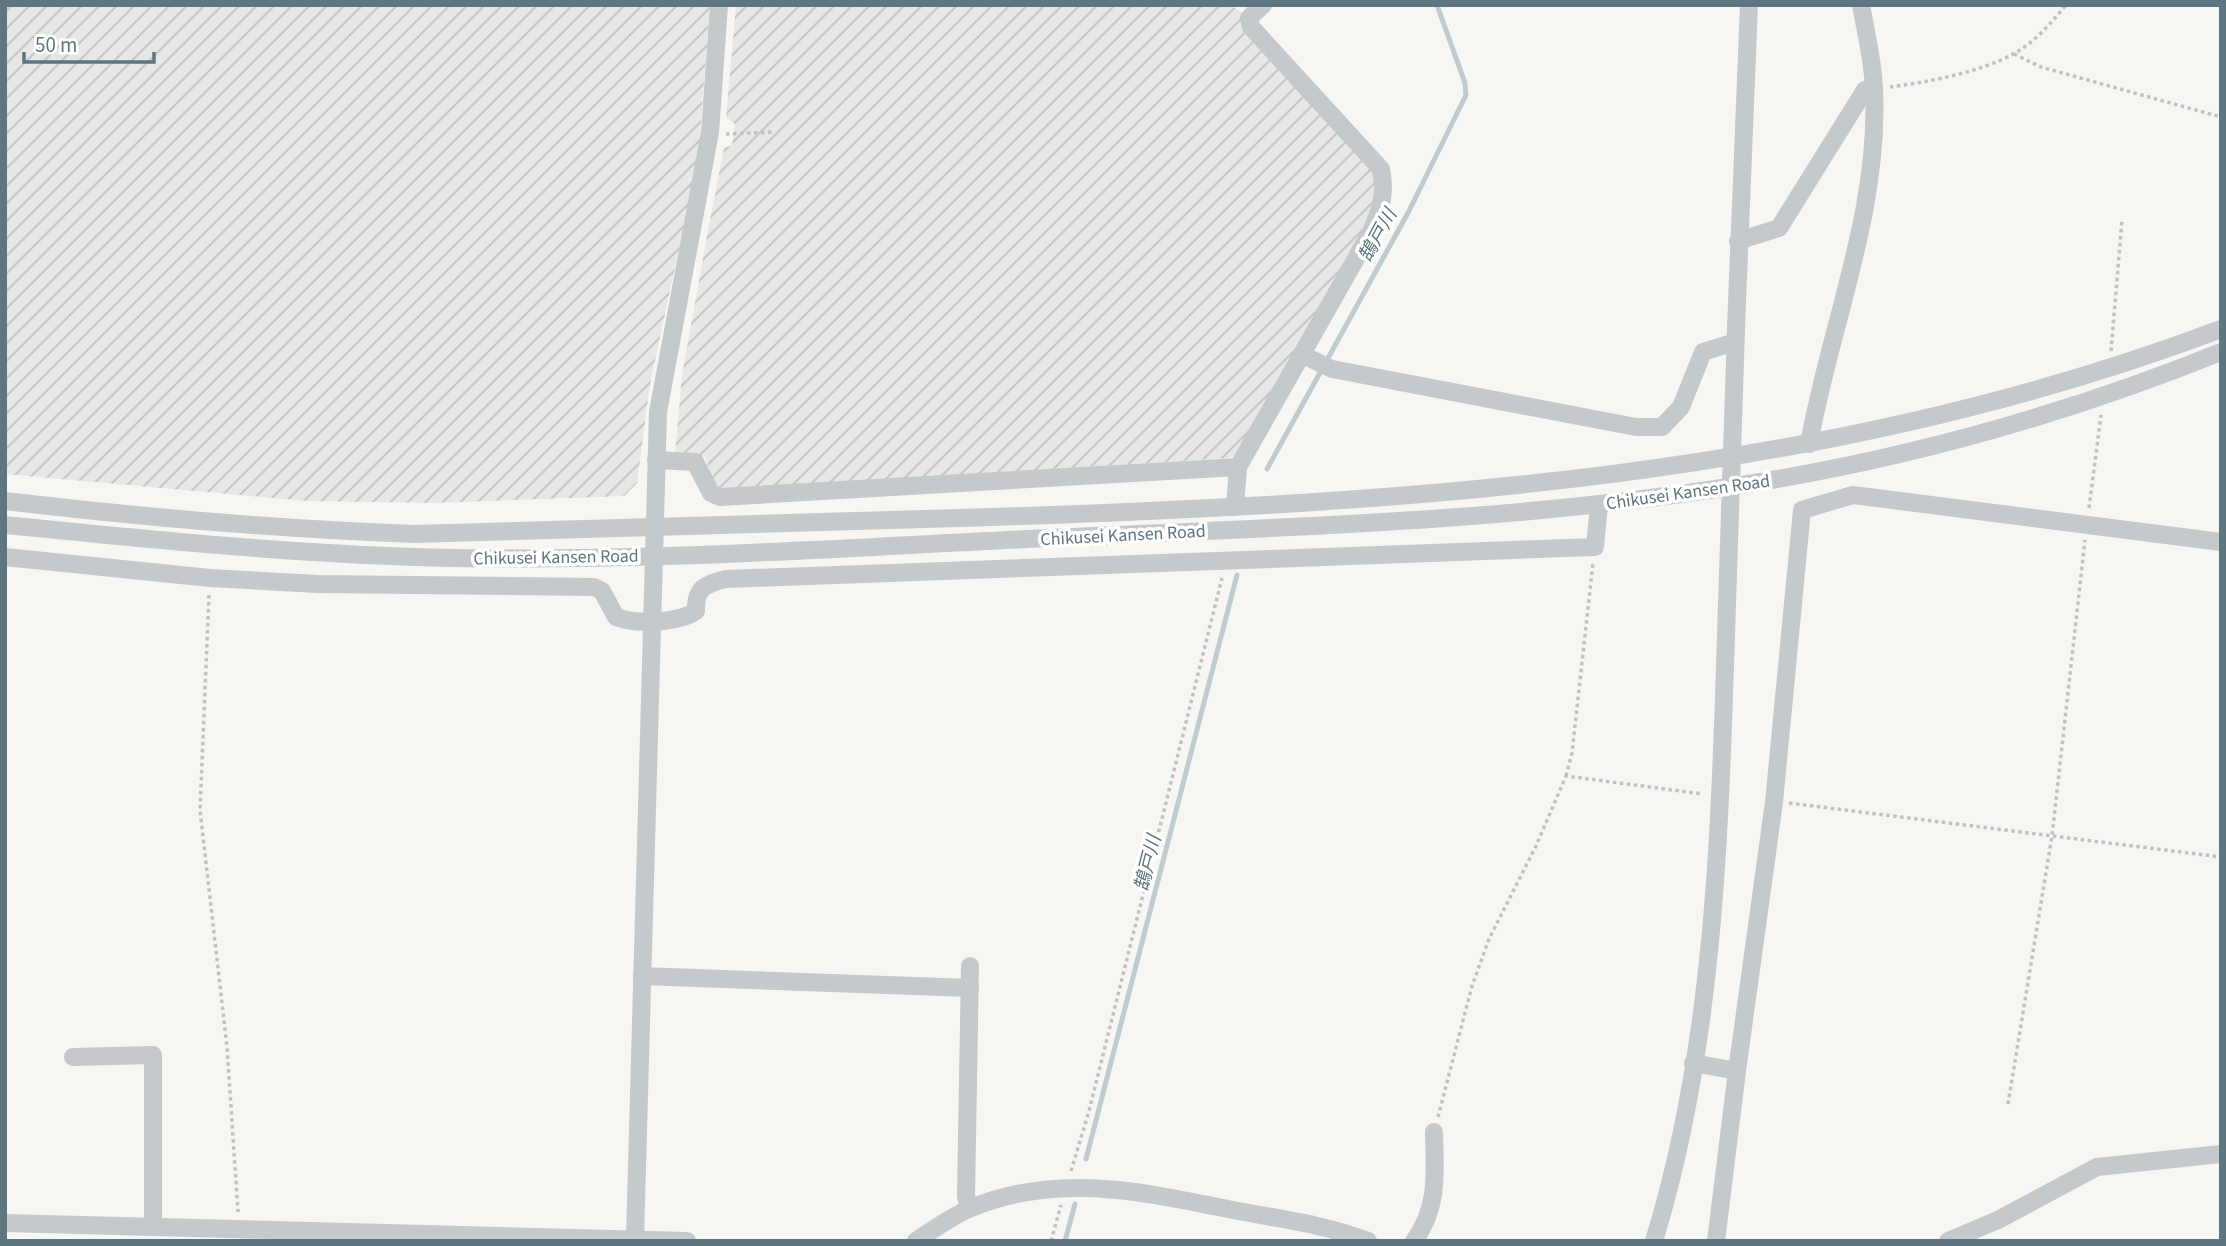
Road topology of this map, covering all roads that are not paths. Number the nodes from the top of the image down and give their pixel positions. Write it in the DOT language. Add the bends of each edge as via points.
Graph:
graph roads {
  1 [pos="719,5"];
  2 [pos="1262,5"];
  3 [pos="1749,5"];
  4 [pos="1861,5"];
  5 [pos="1874,89"];
  6 [pos="1738,241"];
  7 [pos="2221,329"];
  8 [pos="1735,342"];
  9 [pos="2221,352"];
  10 [pos="1303,355"];
  11 [pos="1810,444"];
  12 [pos="1732,458"];
  13 [pos="656,460"];
  14 [pos="1238,467"];
  15 [pos="1731,487"];
  16 [pos="5,501"];
  17 [pos="1599,505"];
  18 [pos="1235,507"];
  19 [pos="5,526"];
  20 [pos="654,528"];
  21 [pos="1225,530"];
  22 [pos="2221,542"];
  23 [pos="653,556"];
  24 [pos="5,557"];
  25 [pos="1225,559"];
  26 [pos="652,620"];
  27 [pos="970,966"];
  28 [pos="642,975"];
  29 [pos="970,988"];
  30 [pos="73,1057"];
  31 [pos="1693,1063"];
  32 [pos="1737,1072"];
  33 [pos="1434,1132"];
  34 [pos="2221,1154"];
  35 [pos="969,1209"];
  36 [pos="5,1223"];
  37 [pos="153,1226"];
  38 [pos="239,1234"];
  39 [pos="635,1239"];
  40 [pos="554,1240"];
  41 [pos="656,1240"];
  42 [pos="687,1241"];
  43 [pos="916,1241"];
  44 [pos="1368,1241"];
  45 [pos="1414,1241"];
  46 [pos="1654,1241"];
  47 [pos="1716,1241"];
  48 [pos="1948,1241"];
  1 -- 13 [label="street" via="710,132 660,391"];
  2 -- 10 [label="street" via="1249,18 1251,27 1381,169 1385,190 1371,232"];
  3 -- 6 [label="street"];
  4 -- 5 [label="street"];
  5 -- 6 [label="street" via="1865,90 1779,228"];
  5 -- 11 [label="street" via="1866,198"];
  6 -- 8 [label="street"];
  7 -- 11 [label="street, Chikusei Kansen Road" via="2111,367 1964,409"];
  8 -- 10 [label="street" via="1703,352 1681,407 1662,427 1636,427 1332,369"];
  8 -- 12 [label="street"];
  9 -- 15 [label="street, Chikusei Kansen Road" via="1951,441"];
  10 -- 14 [label="street"];
  11 -- 12 [label="street, Chikusei Kansen Road"];
  12 -- 15 [label="street"];
  12 -- 18 [label="street, Chikusei Kansen Road" via="1582,479"];
  13 -- 14 [label="street" via="695,462 711,493 720,497"];
  13 -- 20 [label="street"];
  14 -- 18 [label="street"];
  15 -- 17 [label="street, Chikusei Kansen Road"];
  15 -- 31 [label="street" via="1714,894"];
  16 -- 20 [label="street, Chikusei Kansen Road" via="308,530 414,534"];
  17 -- 21 [label="street, Chikusei Kansen Road"];
  17 -- 25 [label="street" via="1595,547"];
  18 -- 20 [label="street, Chikusei Kansen Road"];
  19 -- 23 [label="street, Chikusei Kansen Road" via="372,555"];
  20 -- 23 [label="street"];
  21 -- 23 [label="street, Chikusei Kansen Road"];
  21 -- 25 [label="street"];
  22 -- 32 [label="street" via="1853,495 1802,510 1774,802"];
  23 -- 26 [label="street"];
  24 -- 26 [label="street" via="210,579 594,587 602,591 616,617"];
  25 -- 26 [label="street" via="726,579 700,589 696,611 684,619"];
  26 -- 28 [label="street"];
  27 -- 29 [label="street"];
  28 -- 29 [label="street"];
  28 -- 39 [label="street"];
  29 -- 35 [label="street" via="965,1196"];
  30 -- 37 [label="street" via="153,1055"];
  31 -- 32 [label="street"];
  31 -- 46 [label="street"];
  32 -- 47 [label="street"];
  33 -- 45 [label="street" via="1434,1197"];
  34 -- 48 [label="street" via="2097,1167"];
  35 -- 43 [label="street"];
  35 -- 44 [label="street" via="1003,1196 1096,1186 1225,1208"];
  36 -- 37 [label="street"];
  37 -- 38 [label="street"];
  38 -- 40 [label="street"];
  39 -- 40 [label="street"];
  39 -- 41 [label="street"];
  41 -- 42 [label="street"];
}
